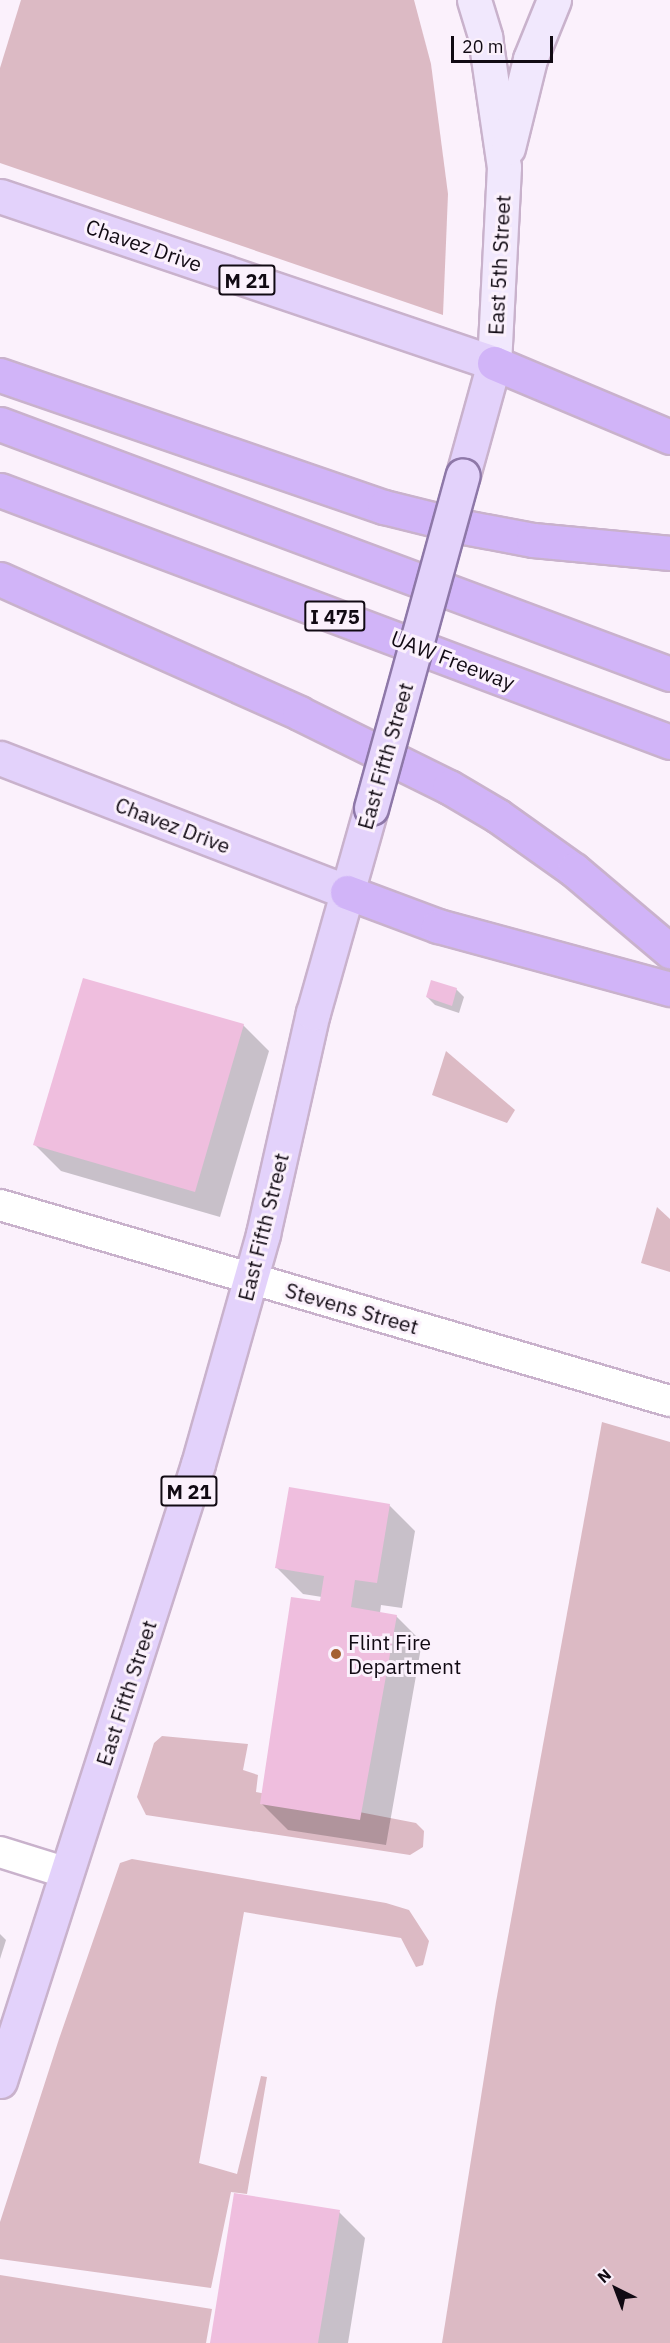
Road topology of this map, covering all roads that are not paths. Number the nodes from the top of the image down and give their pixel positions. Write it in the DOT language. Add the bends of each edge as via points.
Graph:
graph roads {
  1 [pos="474,0"];
  2 [pos="554,0"];
  3 [pos="504,167"];
  4 [pos="0,196"];
  5 [pos="494,363"];
  6 [pos="0,375"];
  7 [pos="0,424"];
  8 [pos="670,437"];
  9 [pos="0,490"];
  10 [pos="670,553"];
  11 [pos="0,579"];
  12 [pos="670,674"];
  13 [pos="670,742"];
  14 [pos="0,758"];
  15 [pos="347,892"];
  16 [pos="670,951"];
  17 [pos="670,988"];
  18 [pos="0,1205"];
  19 [pos="251,1278"];
  20 [pos="670,1401"];
  21 [pos="0,1852"];
  22 [pos="67,1873"];
  23 [pos="0,2081"];
  1 -- 3 [label="main road" via="485,37"];
  2 -- 3 [label="main road" via="530,59"];
  3 -- 5 [label="main road, East 5th Street"];
  4 -- 5 [label="main road, Chavez Drive / M 21"];
  5 -- 8 [label="highway"];
  5 -- 15 [label="main road, East Fifth Street, bridge"];
  6 -- 10 [label="highway" via="384,507 533,540"];
  7 -- 12 [label="highway"];
  9 -- 13 [label="highway, UAW Freeway / I 475"];
  11 -- 16 [label="highway" via="299,713 449,787 574,870"];
  14 -- 15 [label="main road, Chavez Drive"];
  15 -- 17 [label="highway" via="438,926"];
  15 -- 19 [label="main road, East Fifth Street / M 21" via="305,1042"];
  18 -- 19 [label="street, Stevens Street"];
  19 -- 20 [label="street, Stevens Street"];
  19 -- 22 [label="main road, East Fifth Street / M 21" via="166,1570"];
  21 -- 22 [label="street"];
  22 -- 23 [label="main road, East Fifth Street / M 21"];
}
